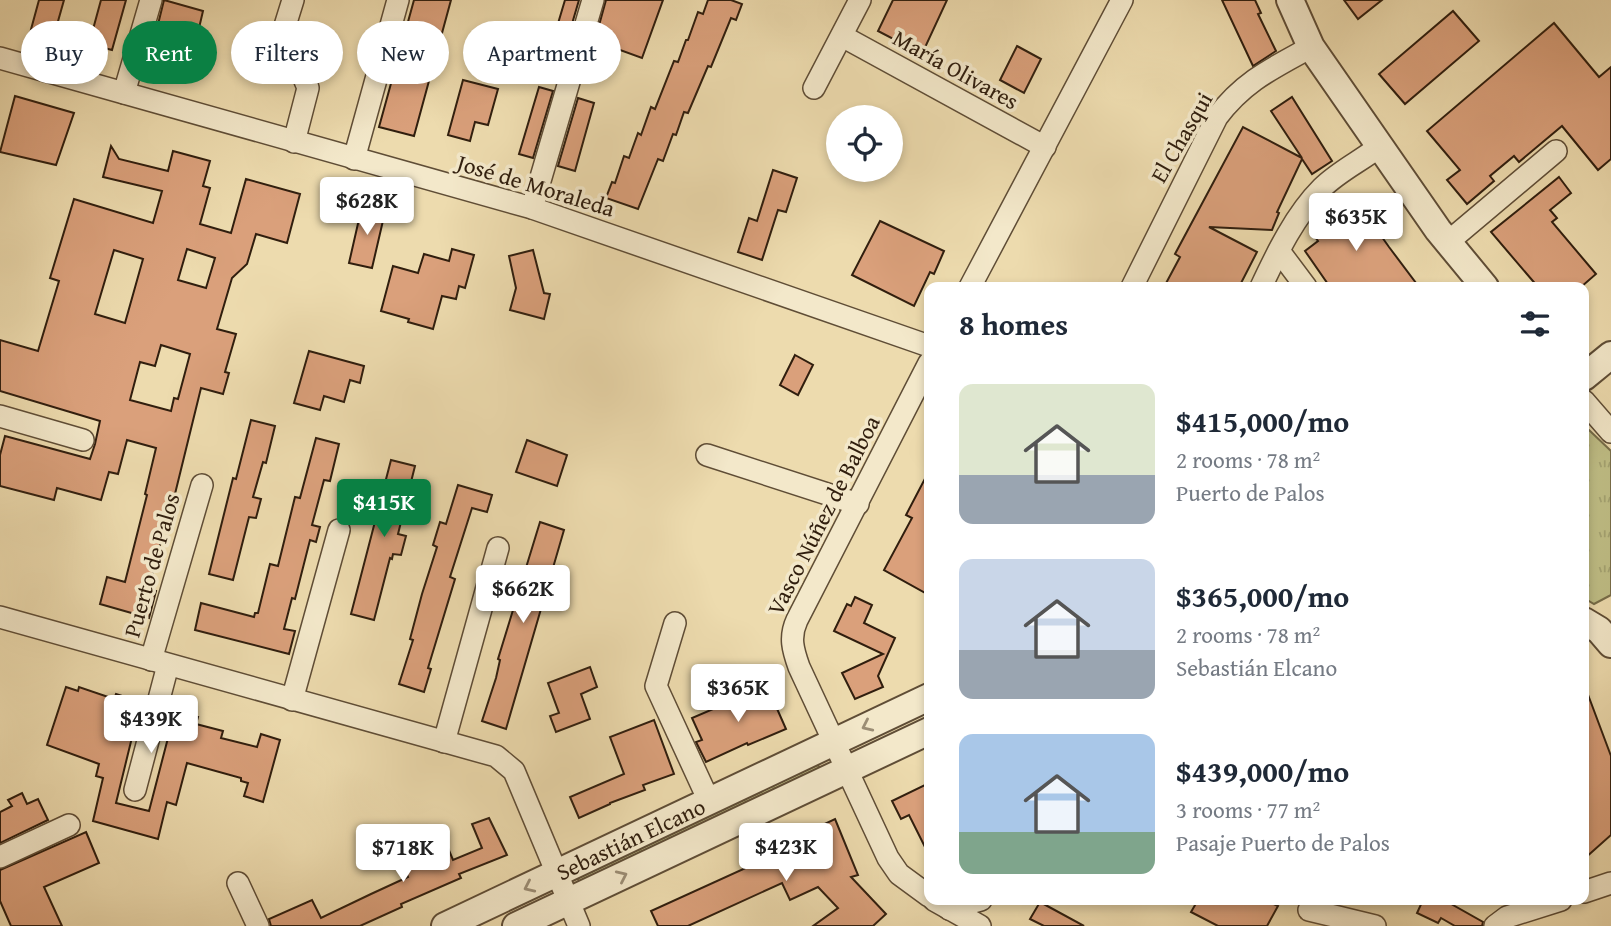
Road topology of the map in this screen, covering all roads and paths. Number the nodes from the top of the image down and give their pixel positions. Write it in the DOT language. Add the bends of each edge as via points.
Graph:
graph roads {
  1 [pos="151,0"];
  2 [pos="293,0"];
  3 [pos="398,0"];
  4 [pos="593,0"];
  5 [pos="860,0"];
  6 [pos="1122,0"];
  7 [pos="1290,0"];
  8 [pos="842,36"];
  9 [pos="1311,47"];
  10 [pos="0,58"];
  11 [pos="814,88"];
  12 [pos="124,93"];
  13 [pos="294,142"];
  14 [pos="1380,146"];
  15 [pos="1045,147"];
  16 [pos="1556,151"];
  17 [pos="354,159"];
  18 [pos="531,208"];
  19 [pos="1448,242"];
  20 [pos="1279,251"];
  21 [pos="973,282"];
  22 [pos="1134,282"];
  23 [pos="1264,282"];
  24 [pos="1302,282"];
  25 [pos="1481,282"];
  26 [pos="924,344"];
  27 [pos="1611,355"];
  28 [pos="924,373"];
  29 [pos="1589,373"];
  30 [pos="1589,407"];
  31 [pos="0,416"];
  32 [pos="1611,432"];
  33 [pos="83,440"];
  34 [pos="707,456"];
  35 [pos="202,485"];
  36 [pos="858,504"];
  37 [pos="339,530"];
  38 [pos="498,548"];
  39 [pos="0,617"];
  40 [pos="675,623"];
  41 [pos="160,662"];
  42 [pos="924,699"];
  43 [pos="292,700"];
  44 [pos="924,733"];
  45 [pos="834,741"];
  46 [pos="444,742"];
  47 [pos="847,770"];
  48 [pos="135,790"];
  49 [pos="709,801"];
  50 [pos="69,825"];
  51 [pos="0,857"];
  52 [pos="557,873"];
  53 [pos="238,883"];
  54 [pos="1611,883"];
  55 [pos="1589,890"];
  56 [pos="924,892"];
  57 [pos="569,901"];
  58 [pos="944,905"];
  59 [pos="1545,905"];
  60 [pos="1308,912"];
  61 [pos="258,926"];
  62 [pos="445,926"];
  63 [pos="516,926"];
  64 [pos="579,926"];
  65 [pos="980,926"];
  66 [pos="1375,926"];
  67 [pos="1494,926"];
  1 -- 12 [label="street"];
  2 -- 13 [label="street" via="284,29 309,88"];
  3 -- 17 [label="street"];
  4 -- 18 [label="street"];
  5 -- 8 [label="street"];
  6 -- 15 [label="street"];
  7 -- 9 [label="street"];
  8 -- 11 [label="street"];
  8 -- 15 [label="street, María Olivares"];
  9 -- 14 [label="street"];
  9 -- 22 [label="street, El Chasqui" via="1248,83 1217,117"];
  10 -- 12 [label="street, José de Moraleda"];
  12 -- 13 [label="street, José de Moraleda"];
  13 -- 17 [label="street, José de Moraleda"];
  14 -- 19 [label="street"];
  14 -- 20 [label="street" via="1321,189"];
  15 -- 21 [label="street"];
  16 -- 19 [label="street"];
  17 -- 18 [label="street, José de Moraleda"];
  18 -- 26 [label="street, José de Moraleda"];
  19 -- 25 [label="street"];
  20 -- 23 [label="street"];
  20 -- 24 [label="street"];
  27 -- 29 [label="street"];
  28 -- 36 [label="street, Vasco Núñez de Balboa"];
  30 -- 32 [label="street"];
  31 -- 33 [label="street"];
  34 -- 36 [label="street"];
  35 -- 41 [label="street, Puerto de Palos"];
  36 -- 45 [label="street, Vasco Núñez de Balboa" via="792,635 799,667"];
  37 -- 43 [label="street"];
  38 -- 46 [label="street"];
  39 -- 41 [label="street, Puerto de Palos"];
  40 -- 49 [label="street" via="656,686"];
  41 -- 43 [label="street, Puerto de Palos"];
  41 -- 48 [label="street"];
  42 -- 45 [label="street, Sebastián Elcano, one-way"];
  43 -- 46 [label="street, Puerto de Palos"];
  44 -- 47 [label="street, Sebastián Elcano"];
  45 -- 47 [label="street, Vasco Núñez de Balboa"];
  45 -- 49 [label="street, Sebastián Elcano"];
  46 -- 52 [label="street, Puerto de Palos" via="496,756 514,772"];
  47 -- 56 [label="street, Vasco Núñez de Balboa" via="888,858 899,874"];
  57 -- 47 [label="street, Sebastián Elcano, one-way"];
  49 -- 52 [label="street, Sebastián Elcano"];
  50 -- 51 [label="street"];
  52 -- 57 [label="street, Puerto de Palos"];
  52 -- 62 [label="street, Sebastián Elcano, one-way"];
  53 -- 61 [label="street"];
  54 -- 55 [label="street"];
  57 -- 63 [label="street, Sebastián Elcano"];
  57 -- 64 [label="street, Puerto de Palos"];
  58 -- 65 [label="street"];
  59 -- 67 [label="street"];
  60 -- 66 [label="street"];
}
